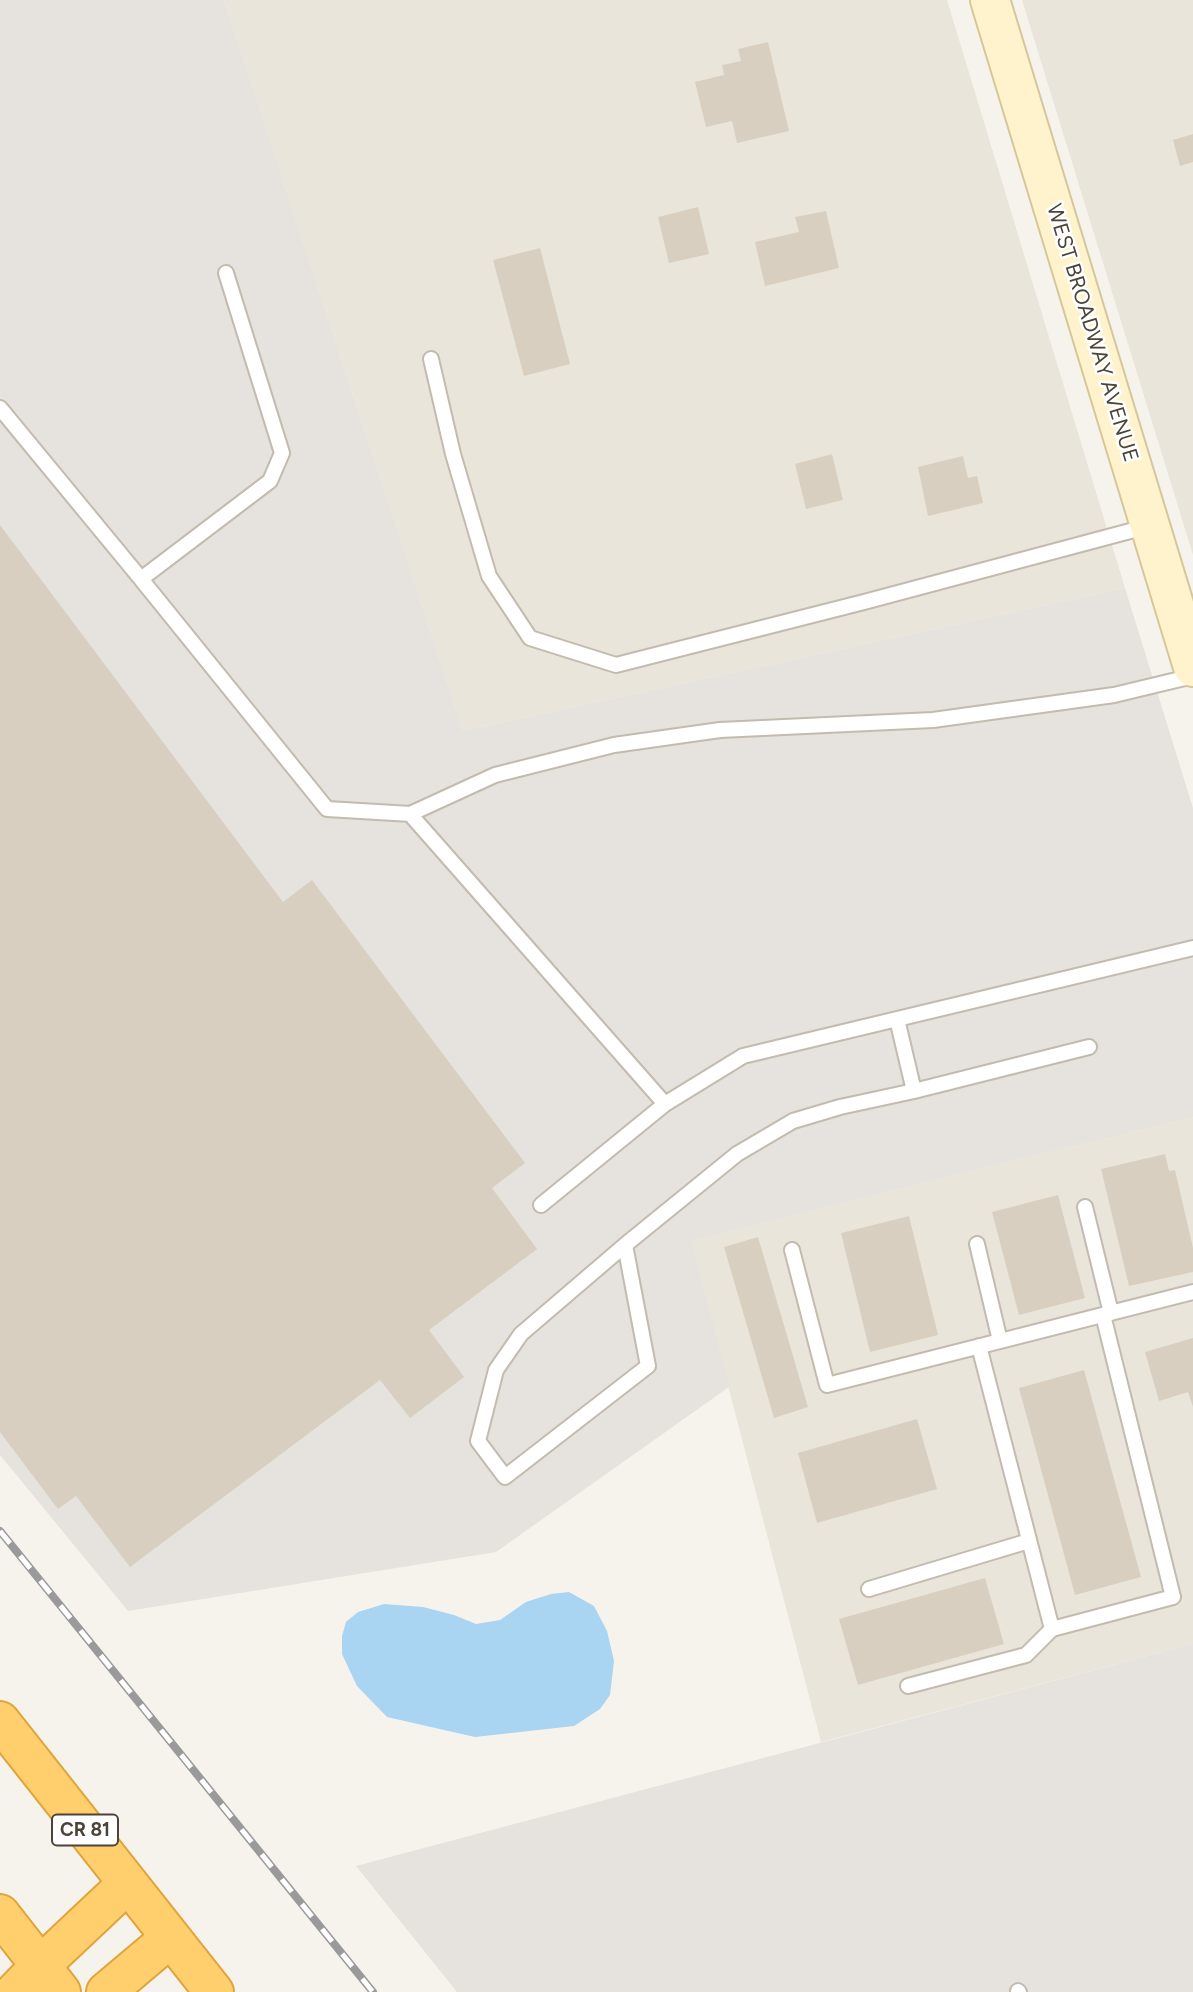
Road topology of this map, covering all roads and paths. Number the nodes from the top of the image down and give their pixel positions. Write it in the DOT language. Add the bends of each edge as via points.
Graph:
graph roads {
  1 [pos="990,0"];
  2 [pos="226,273"];
  3 [pos="431,359"];
  4 [pos="0,408"];
  5 [pos="1151,526"];
  6 [pos="141,579"];
  7 [pos="1193,667"];
  8 [pos="1193,676"];
  9 [pos="411,814"];
  10 [pos="1193,947"];
  11 [pos="897,1019"];
  12 [pos="1089,1047"];
  13 [pos="914,1091"];
  14 [pos="665,1104"];
  15 [pos="541,1205"];
  16 [pos="1085,1207"];
  17 [pos="978,1244"];
  18 [pos="625,1245"];
  19 [pos="792,1250"];
  20 [pos="1193,1292"];
  21 [pos="1107,1314"];
  22 [pos="1000,1341"];
  23 [pos="979,1346"];
  24 [pos="1029,1541"];
  25 [pos="869,1589"];
  26 [pos="1052,1629"];
  27 [pos="908,1686"];
  28 [pos="0,1721"];
  29 [pos="127,1884"];
  30 [pos="0,1914"];
  31 [pos="170,1938"];
  32 [pos="39,1983"];
  33 [pos="106,1992"];
  34 [pos="214,1992"];
  1 -- 5 [label="street, WEST BROADWAY AVENUE"];
  2 -- 6 [label="lane" via="282,453 270,481"];
  3 -- 5 [label="lane" via="489,576 530,638 617,665"];
  4 -- 6 [label="lane"];
  5 -- 7 [label="street, WEST BROADWAY AVENUE"];
  6 -- 9 [label="lane" via="327,809"];
  8 -- 9 [label="lane" via="1114,695 933,720 720,730 614,745 495,775"];
  9 -- 14 [label="lane"];
  10 -- 11 [label="lane"];
  11 -- 13 [label="lane"];
  11 -- 14 [label="lane" via="743,1056"];
  12 -- 13 [label="lane"];
  13 -- 18 [label="lane" via="793,1121 737,1154"];
  14 -- 15 [label="lane"];
  16 -- 21 [label="lane"];
  17 -- 22 [label="lane"];
  18 -- 18 [label="lane" via="522,1334 496,1370 478,1441 505,1477 648,1366"];
  19 -- 23 [label="lane" via="827,1385"];
  20 -- 21 [label="lane"];
  21 -- 22 [label="lane"];
  21 -- 26 [label="lane" via="1173,1597"];
  22 -- 23 [label="lane"];
  23 -- 24 [label="lane"];
  24 -- 25 [label="lane"];
  24 -- 26 [label="lane"];
  26 -- 27 [label="lane" via="1026,1655"];
  28 -- 29 [label="highway, CR 81"];
  29 -- 31 [label="highway, CR 81"];
  29 -- 32 [label="highway"];
  30 -- 32 [label="highway"];
  31 -- 33 [label="highway"];
  31 -- 34 [label="highway, CR 81"];
}
